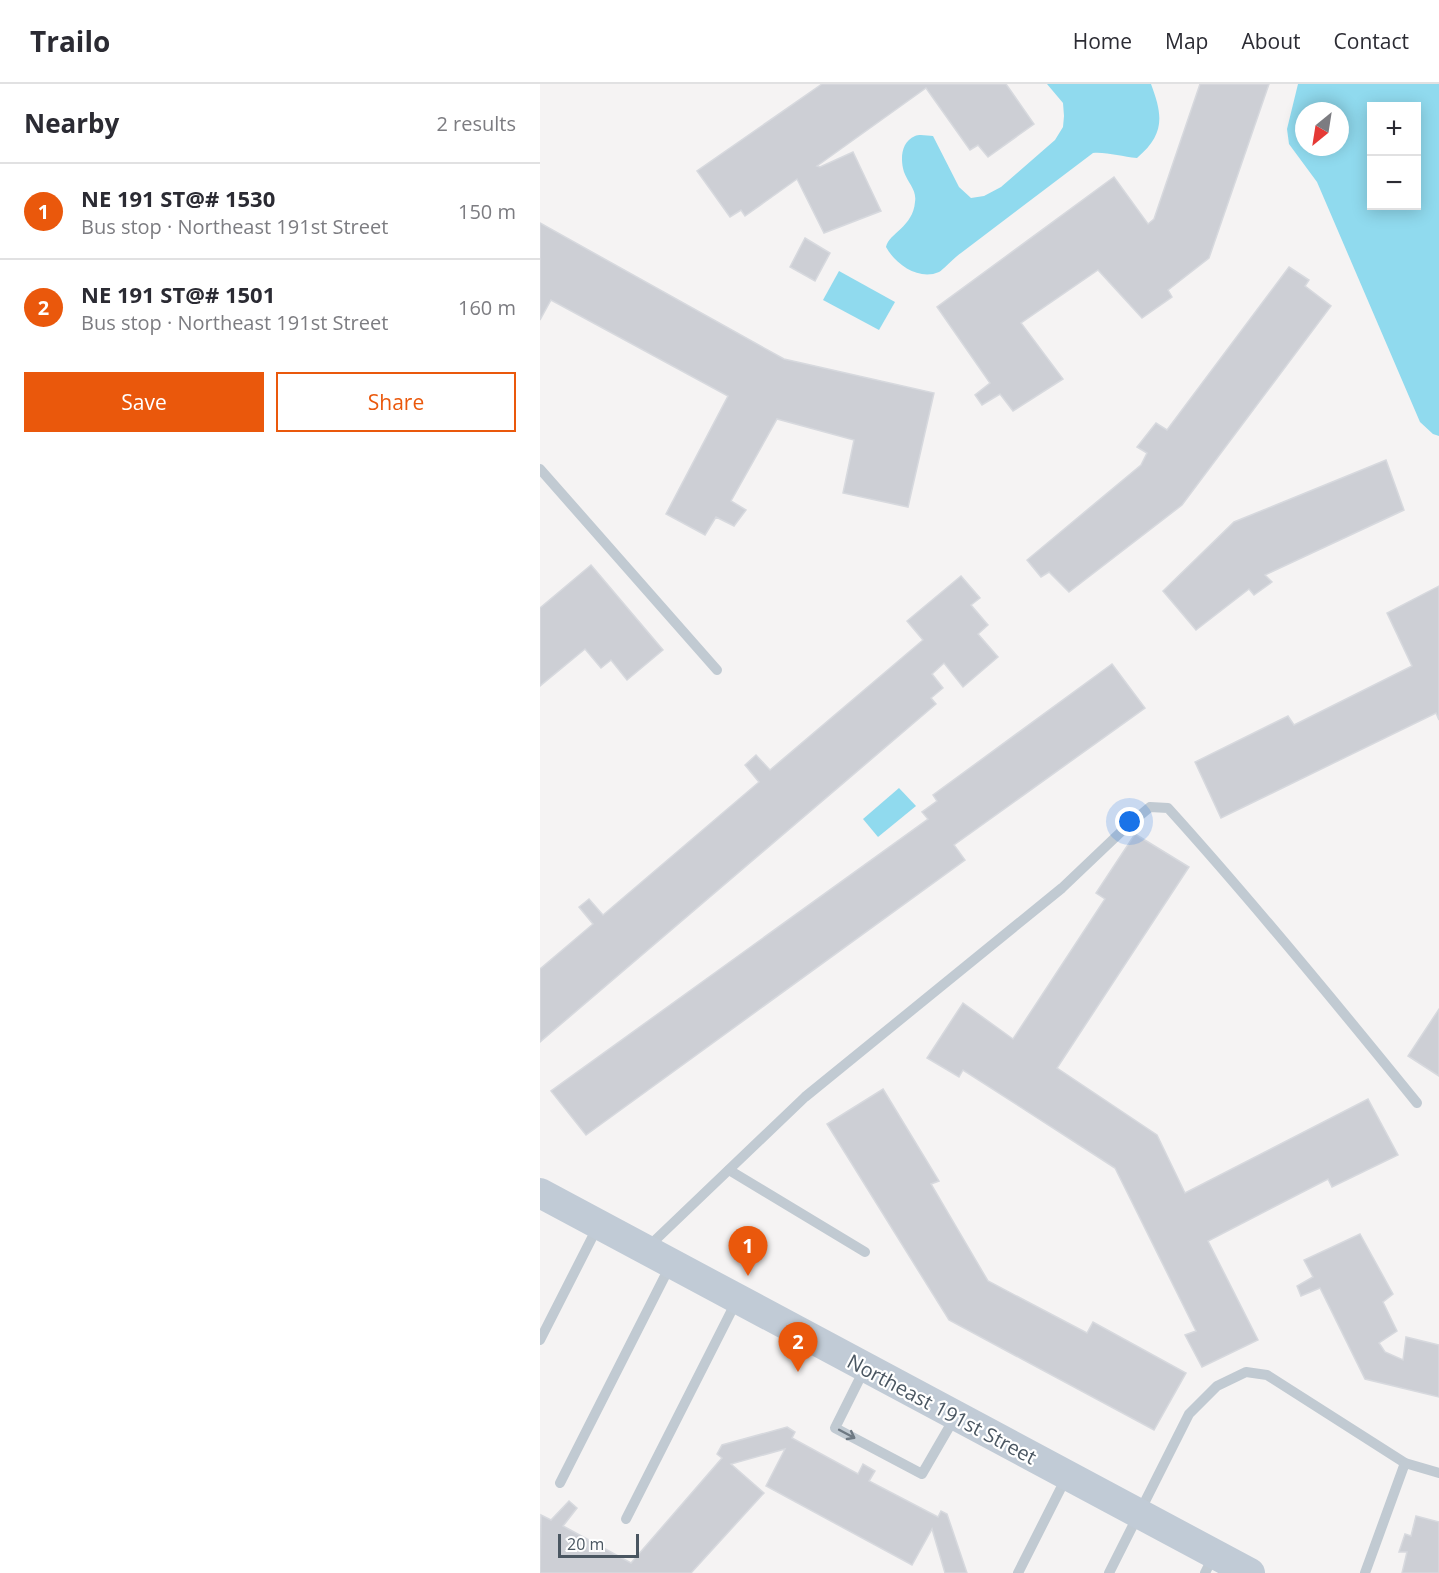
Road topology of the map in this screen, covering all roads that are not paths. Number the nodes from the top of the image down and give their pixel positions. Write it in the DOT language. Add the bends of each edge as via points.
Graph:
graph roads {
  1 [pos="540,470"];
  2 [pos="717,670"];
  3 [pos="1417,1103"];
  4 [pos="729,1170"];
  5 [pos="540,1193"];
  6 [pos="598,1225"];
  7 [pos="645,1251"];
  8 [pos="865,1252"];
  9 [pos="671,1264"];
  10 [pos="737,1300"];
  11 [pos="540,1340"];
  12 [pos="865,1368"];
  13 [pos="956,1416"];
  14 [pos="1405,1463"];
  15 [pos="1439,1473"];
  16 [pos="1068,1476"];
  17 [pos="560,1483"];
  18 [pos="1138,1513"];
  19 [pos="626,1519"];
  20 [pos="1209,1563"];
  21 [pos="1018,1573"];
  22 [pos="1109,1573"];
  23 [pos="1250,1573"];
  24 [pos="1365,1573"];
  1 -- 2 [label="lane"];
  3 -- 4 [label="lane" via="1192,834 1168,808 1150,807 1062,888 806,1097"];
  4 -- 7 [label="lane"];
  4 -- 8 [label="lane"];
  5 -- 6 [label="street, Northeast 191st Street"];
  6 -- 7 [label="street, Northeast 191st Street"];
  6 -- 11 [label="lane"];
  7 -- 9 [label="street, Northeast 191st Street"];
  9 -- 10 [label="street, Northeast 191st Street"];
  9 -- 17 [label="lane"];
  10 -- 12 [label="street, Northeast 191st Street"];
  10 -- 19 [label="lane"];
  12 -- 13 [label="street, Northeast 191st Street"];
  12 -- 13 [label="lane, one-way" via="835,1428 922,1474"];
  13 -- 16 [label="street, Northeast 191st Street"];
  14 -- 15 [label="lane"];
  14 -- 18 [label="lane" via="1267,1375 1246,1372 1217,1386 1189,1414"];
  14 -- 24 [label="lane"];
  16 -- 18 [label="street, Northeast 191st Street"];
  16 -- 21 [label="lane"];
  18 -- 20 [label="street, Northeast 191st Street"];
  18 -- 22 [label="lane"];
  20 -- 23 [label="street, Northeast 191st Street"];
}
